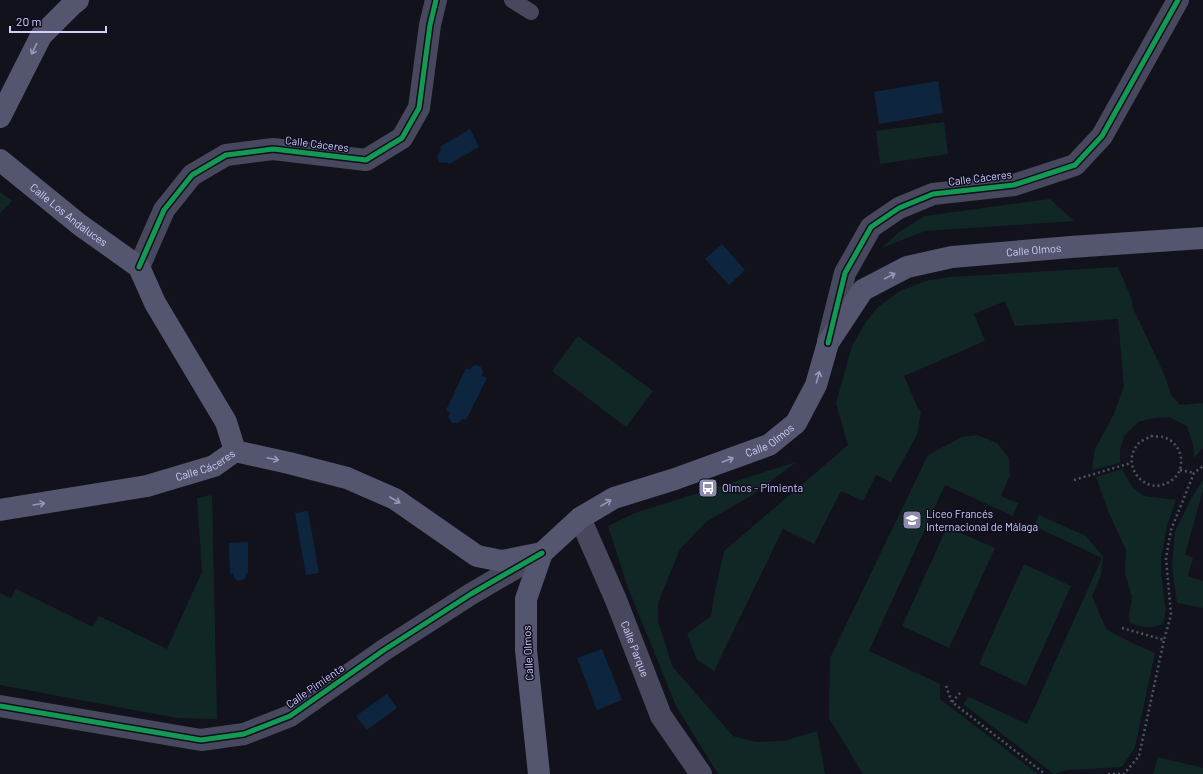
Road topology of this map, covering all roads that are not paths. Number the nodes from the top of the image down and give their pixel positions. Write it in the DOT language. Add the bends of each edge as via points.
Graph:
graph roads {
  1 [pos="78,0"];
  2 [pos="436,0"];
  3 [pos="512,0"];
  4 [pos="1178,0"];
  5 [pos="531,12"];
  6 [pos="0,117"];
  7 [pos="0,160"];
  8 [pos="1203,238"];
  9 [pos="139,267"];
  10 [pos="828,343"];
  11 [pos="234,451"];
  12 [pos="0,510"];
  13 [pos="580,518"];
  14 [pos="542,553"];
  15 [pos="0,706"];
  16 [pos="538,774"];
  17 [pos="701,774"];
  1 -- 6 [label="main road, one-way" via="40,36"];
  2 -- 9 [label="street, Calle Cáceres" via="430,25 419,108 402,138 366,160 273,148 226,155 192,175 164,210"];
  3 -- 5 [label="lane"];
  4 -- 10 [label="street, Calle Cáceres" via="1102,136 1075,165 1014,185 933,194 899,208 871,227 845,273"];
  7 -- 9 [label="main road, Calle Los Andaluces" via="80,225"];
  10 -- 8 [label="main road, Calle Olmos, one-way" via="863,290 907,267 952,257"];
  9 -- 11 [label="main road, Calle Cáceres" via="155,303 226,422"];
  13 -- 10 [label="main road, Calle Olmos, one-way" via="614,498 769,445 796,423 816,385"];
  12 -- 11 [label="main road, Calle Cáceres, one-way" via="147,486 214,466"];
  11 -- 14 [label="main road, one-way" via="347,478 395,499 477,556 502,562"];
  13 -- 14 [label="main road, Calle Olmos"];
  13 -- 17 [label="street, Calle Parque" via="662,716"];
  14 -- 15 [label="street, Calle Pimienta" via="384,650 290,716 244,734 201,740"];
  14 -- 16 [label="main road, Calle Olmos" via="526,599 526,650"];
}
